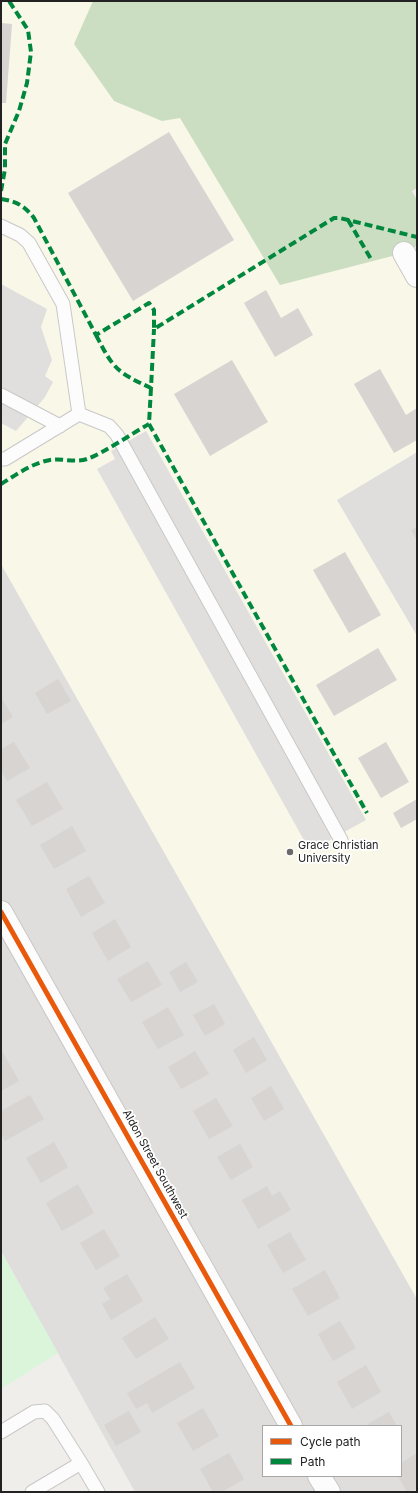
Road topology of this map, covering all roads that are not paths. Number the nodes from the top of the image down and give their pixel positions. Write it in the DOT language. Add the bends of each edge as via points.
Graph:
graph roads {
  1 [pos="1,226"];
  2 [pos="404,253"];
  3 [pos="417,276"];
  4 [pos="1,395"];
  5 [pos="79,414"];
  6 [pos="60,426"];
  7 [pos="1,459"];
  8 [pos="341,840"];
  9 [pos="1,912"];
  10 [pos="290,1425"];
  11 [pos="1,1432"];
  12 [pos="81,1463"];
  13 [pos="320,1477"];
  14 [pos="32,1492"];
  15 [pos="98,1492"];
  16 [pos="328,1492"];
  1 -- 5 [label="lane" via="29,243 62,304"];
  2 -- 3 [label="street"];
  4 -- 6 [label="lane"];
  5 -- 6 [label="lane"];
  5 -- 8 [label="lane" via="109,426 118,435"];
  6 -- 7 [label="lane"];
  9 -- 10 [label="street, Aldon Street Southwest"];
  11 -- 12 [label="lane" via="34,1412 45,1412 53,1419"];
  12 -- 14 [label="lane"];
  12 -- 15 [label="lane"];
  13 -- 16 [label="street"];
}
